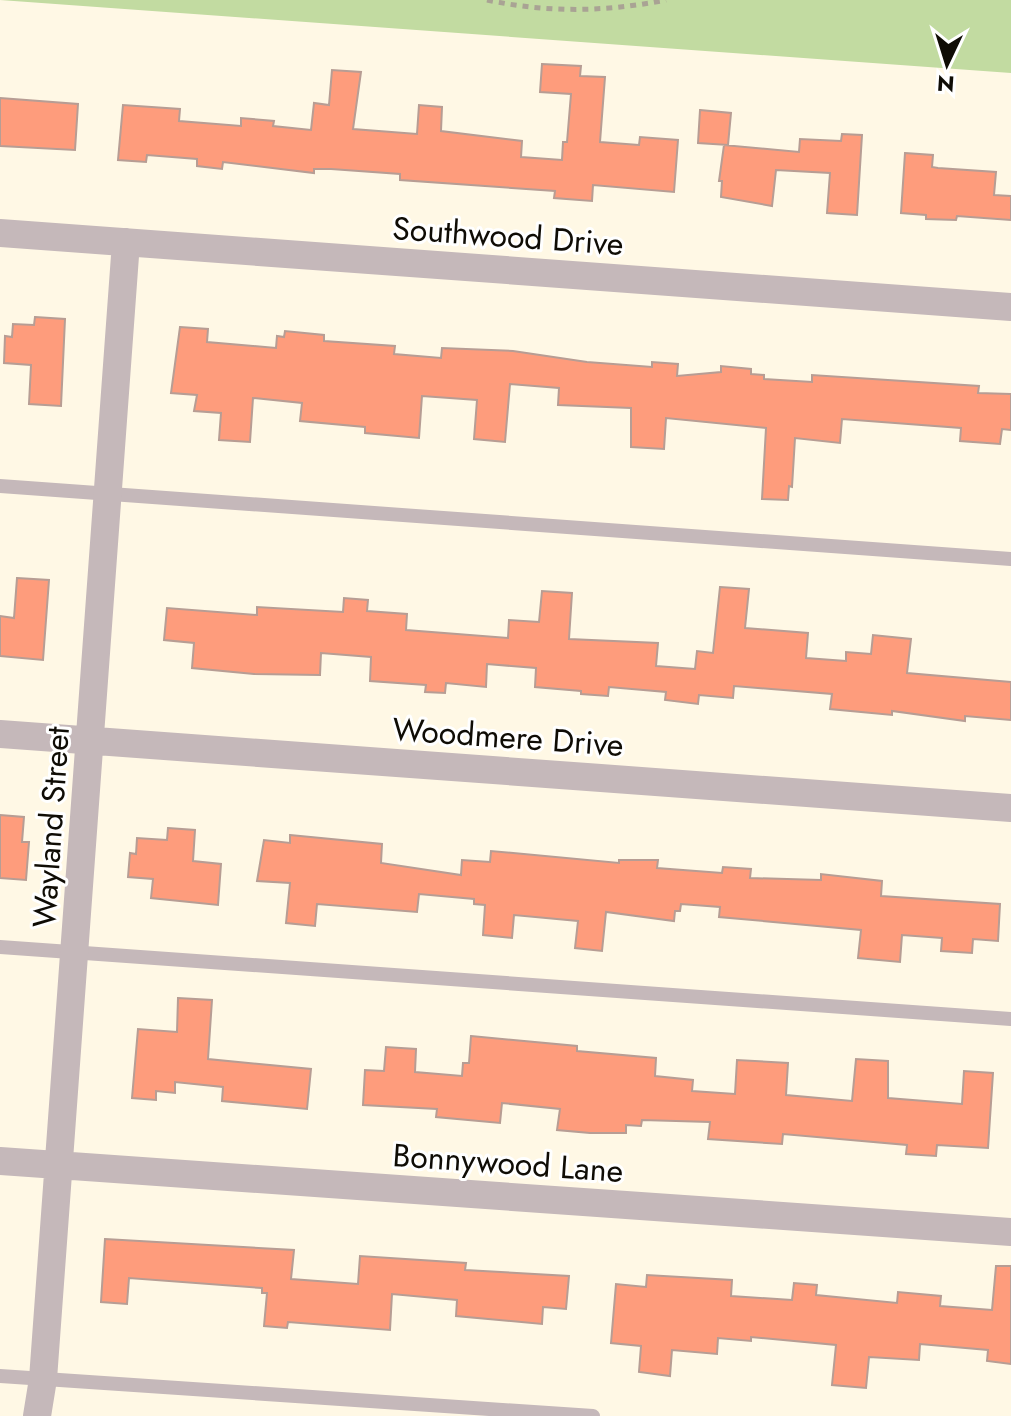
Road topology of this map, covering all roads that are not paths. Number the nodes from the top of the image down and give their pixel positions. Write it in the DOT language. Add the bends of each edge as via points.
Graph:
graph roads {
  1 [pos="0,233"];
  2 [pos="126,242"];
  3 [pos="1011,307"];
  4 [pos="0,486"];
  5 [pos="107,494"];
  6 [pos="1011,559"];
  7 [pos="0,734"];
  8 [pos="91,742"];
  9 [pos="1011,808"];
  10 [pos="0,947"];
  11 [pos="76,950"];
  12 [pos="1011,1019"];
  13 [pos="0,1161"];
  14 [pos="58,1165"];
  15 [pos="1011,1232"];
  16 [pos="0,1376"];
  17 [pos="43,1379"];
  18 [pos="37,1416"];
  19 [pos="593,1416"];
  1 -- 2 [label="street, Southwood Drive"];
  2 -- 3 [label="street, Southwood Drive"];
  2 -- 5 [label="street, Wayland Street"];
  4 -- 5 [label="lane"];
  5 -- 6 [label="lane"];
  5 -- 8 [label="street, Wayland Street"];
  7 -- 8 [label="street, Woodmere Drive"];
  8 -- 9 [label="street, Woodmere Drive"];
  8 -- 11 [label="street, Wayland Street"];
  10 -- 11 [label="lane"];
  11 -- 12 [label="lane"];
  11 -- 14 [label="street, Wayland Street"];
  13 -- 14 [label="street, Bonnywood Lane"];
  14 -- 15 [label="street, Bonnywood Lane"];
  14 -- 17 [label="street, Wayland Street"];
  16 -- 17 [label="lane"];
  17 -- 18 [label="street, Wayland Street"];
  17 -- 19 [label="lane"];
}
